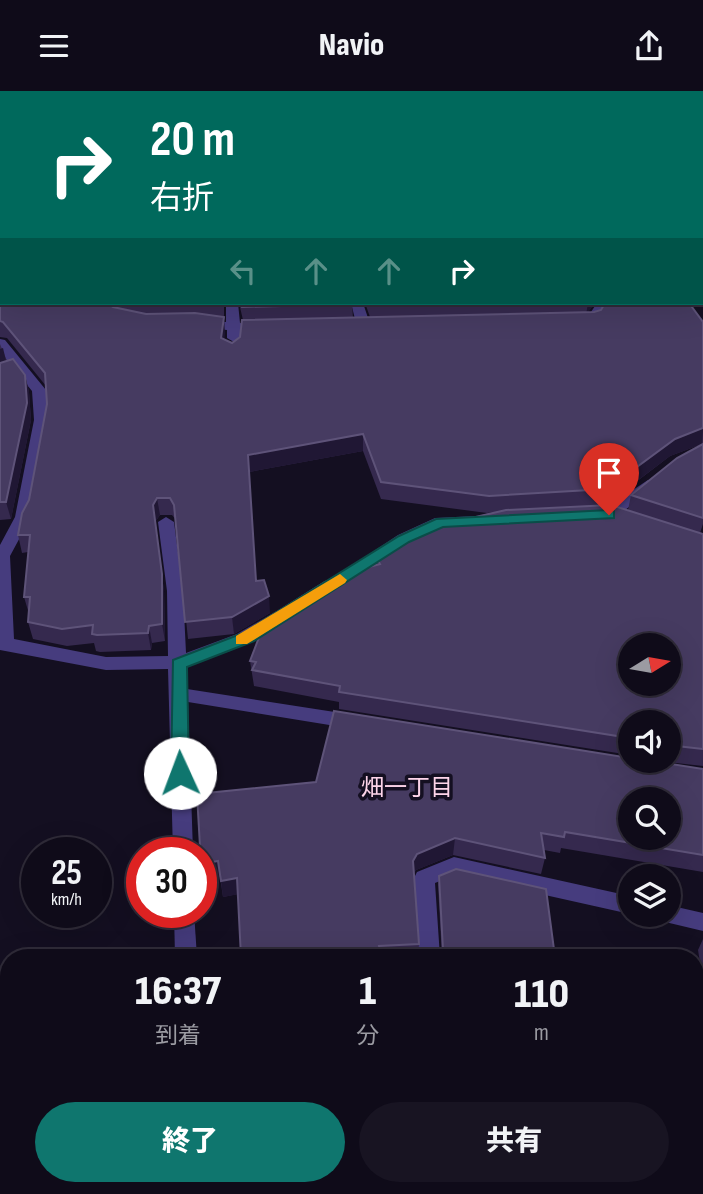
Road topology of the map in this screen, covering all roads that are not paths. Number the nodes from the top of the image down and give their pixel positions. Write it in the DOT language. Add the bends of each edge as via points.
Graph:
graph roads {
  1 [pos="232,305"];
  2 [pos="358,305"];
  3 [pos="602,305"];
  4 [pos="565,323"];
  5 [pos="180,325"];
  6 [pos="364,327"];
  7 [pos="273,329"];
  8 [pos="234,330"];
  9 [pos="0,343"];
  10 [pos="232,352"];
  11 [pos="21,368"];
  12 [pos="0,374"];
  13 [pos="659,475"];
  14 [pos="493,520"];
  15 [pos="166,522"];
  16 [pos="633,522"];
  17 [pos="315,595"];
  18 [pos="293,609"];
  19 [pos="3,644"];
  20 [pos="178,664"];
  21 [pos="178,694"];
  22 [pos="371,725"];
  23 [pos="183,837"];
  24 [pos="618,902"];
  25 [pos="681,917"];
  26 [pos="703,922"];
  27 [pos="185,928"];
  28 [pos="186,949"];
  29 [pos="428,949"];
  1 -- 8 [label="street"];
  2 -- 6 [label="street"];
  3 -- 4 [label="street" via="591,322"];
  5 -- 8 [label="street" via="218,323"];
  7 -- 8 [label="street"];
  8 -- 10 [label="street"];
  9 -- 11 [label="street"];
  11 -- 12 [label="street"];
  11 -- 19 [label="street" via="39,390 41,420 23,517 2,556"];
  13 -- 16 [label="street" via="629,502 603,515"];
  14 -- 17 [label="street" via="441,522 404,539"];
  15 -- 20 [label="street"];
  18 -- 20 [label="street" via="249,637"];
  19 -- 20 [label="street" via="120,665"];
  20 -- 21 [label="street"];
  21 -- 22 [label="street"];
  21 -- 23 [label="street"];
  24 -- 29 [label="street" via="454,866 424,878"];
  25 -- 26 [label="street"];
  27 -- 28 [label="street"];
}
